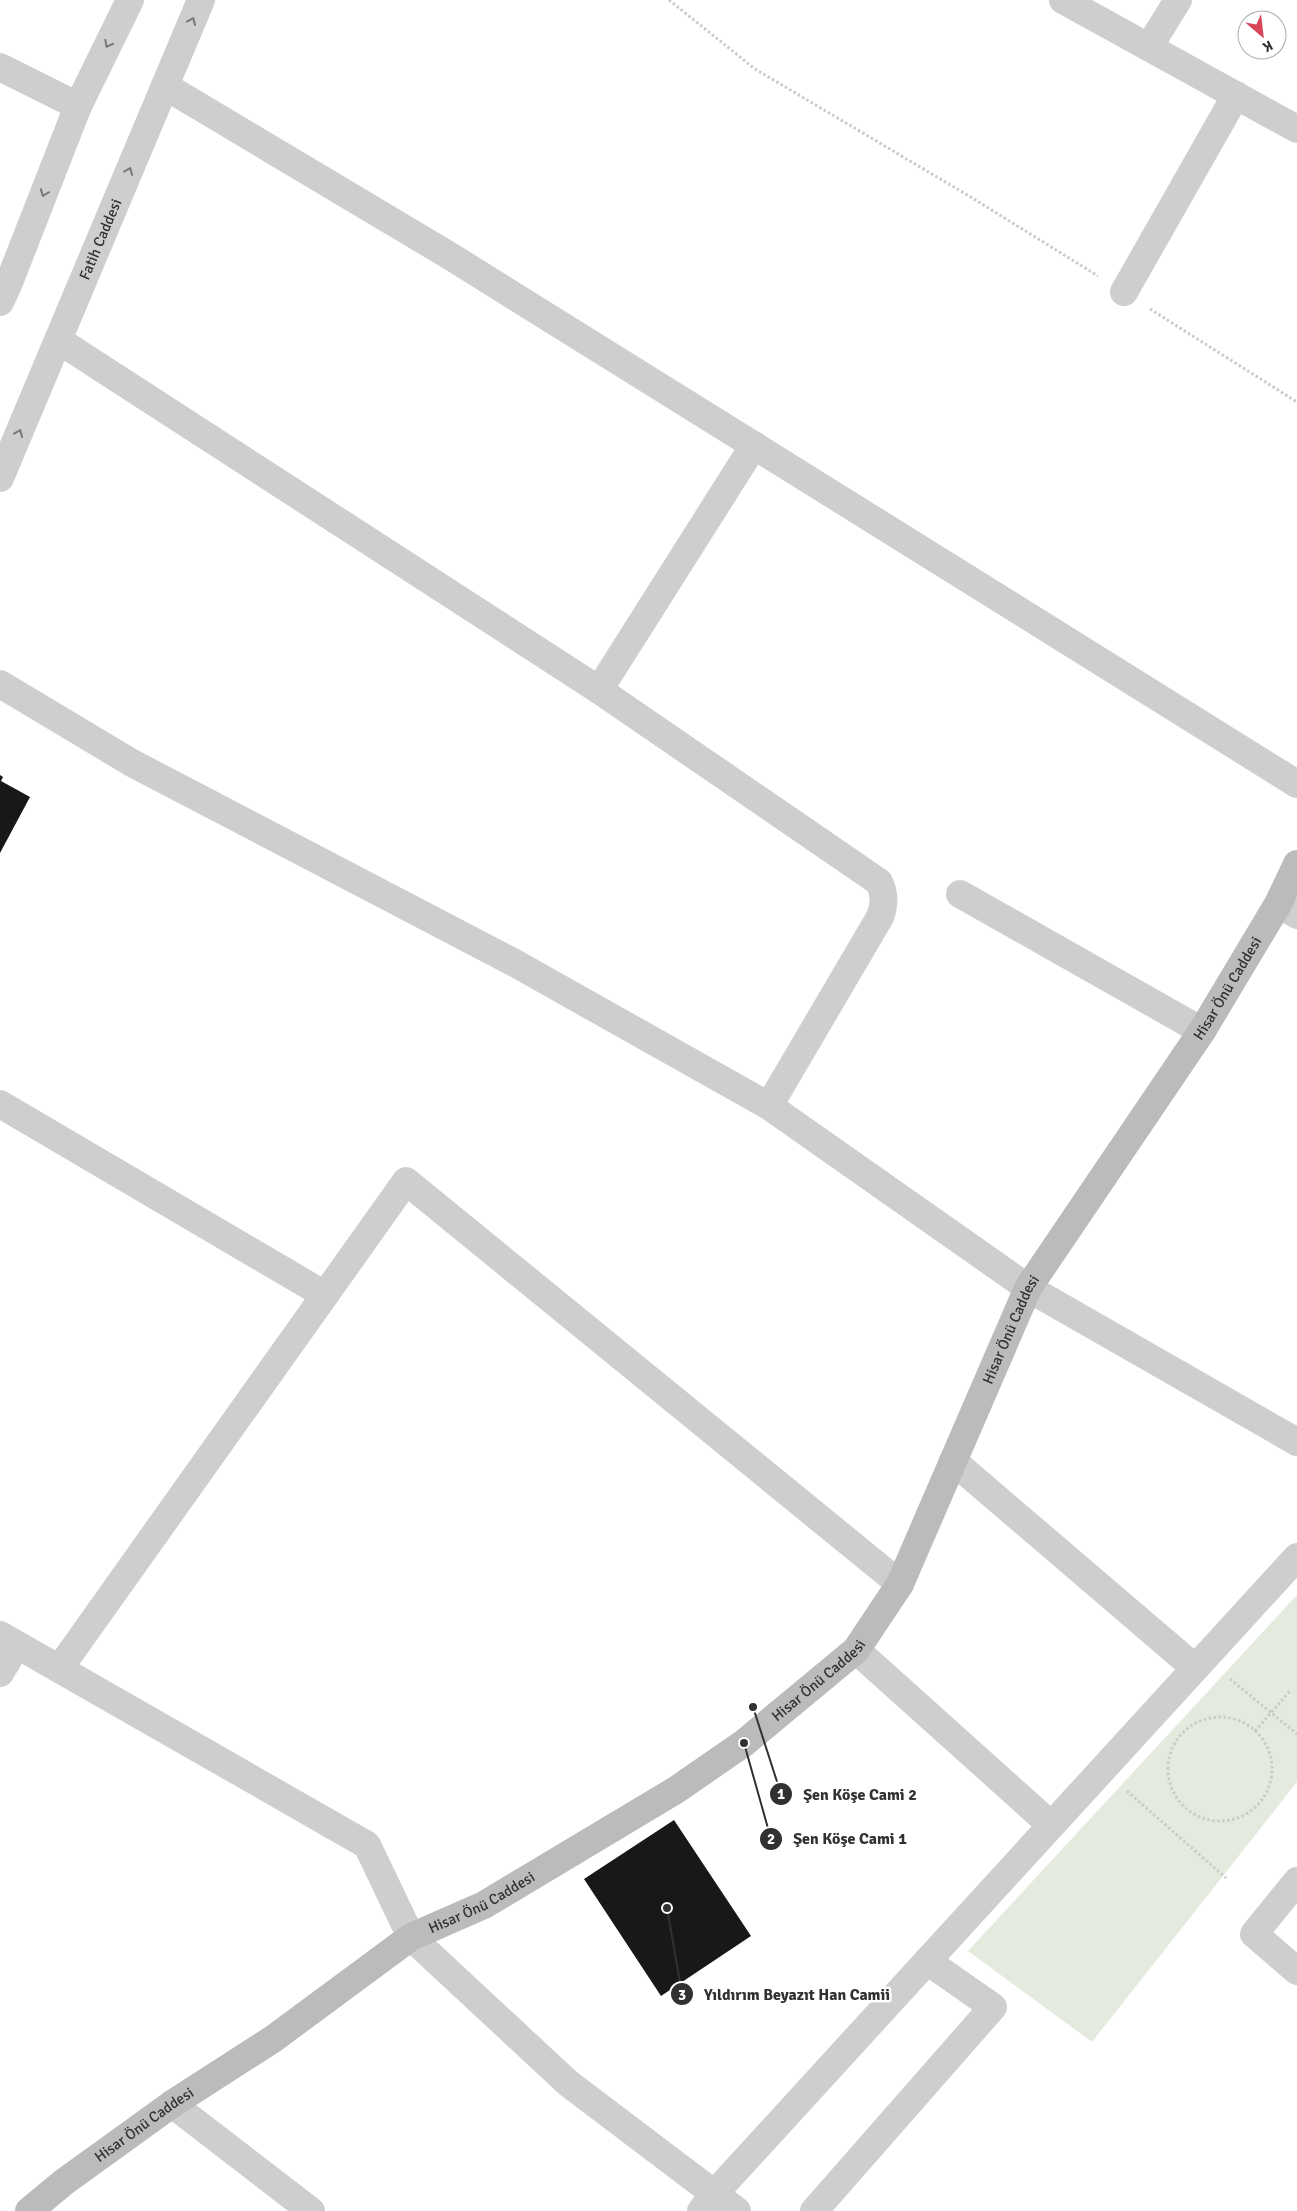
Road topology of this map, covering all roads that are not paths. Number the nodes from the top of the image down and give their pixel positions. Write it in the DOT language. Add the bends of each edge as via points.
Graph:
graph roads {
  1 [pos="130,0"];
  2 [pos="201,0"];
  3 [pos="1063,0"];
  4 [pos="1178,0"];
  5 [pos="1149,47"];
  6 [pos="0,67"];
  7 [pos="165,86"];
  8 [pos="1236,95"];
  9 [pos="78,106"];
  10 [pos="1297,129"];
  11 [pos="1124,292"];
  12 [pos="0,302"];
  13 [pos="58,340"];
  14 [pos="754,445"];
  15 [pos="0,478"];
  16 [pos="0,684"];
  17 [pos="599,690"];
  18 [pos="1297,784"];
  19 [pos="1297,864"];
  20 [pos="960,894"];
  21 [pos="1288,909"];
  22 [pos="1202,1032"];
  23 [pos="0,1104"];
  24 [pos="769,1106"];
  25 [pos="1028,1288"];
  26 [pos="325,1295"];
  27 [pos="1297,1442"];
  28 [pos="953,1461"];
  29 [pos="1297,1557"];
  30 [pos="900,1584"];
  31 [pos="8,1640"];
  32 [pos="856,1650"];
  33 [pos="1200,1663"];
  34 [pos="59,1669"];
  35 [pos="0,1673"];
  36 [pos="1052,1825"];
  37 [pos="1297,1881"];
  38 [pos="412,1937"];
  39 [pos="927,1962"];
  40 [pos="1297,1970"];
  41 [pos="172,2104"];
  42 [pos="708,2202"];
  43 [pos="29,2211"];
  44 [pos="311,2211"];
  45 [pos="737,2211"];
  46 [pos="814,2211"];
  1 -- 9 [label="street, one-way"];
  7 -- 2 [label="street, Fatih Caddesi, one-way"];
  3 -- 5 [label="street"];
  4 -- 5 [label="street"];
  5 -- 8 [label="street"];
  6 -- 9 [label="street"];
  13 -- 7 [label="street, Fatih Caddesi, one-way"];
  7 -- 14 [label="street" via="450,256"];
  8 -- 10 [label="street"];
  8 -- 11 [label="street"];
  9 -- 12 [label="street, one-way"];
  15 -- 13 [label="street, Fatih Caddesi, one-way"];
  13 -- 17 [label="street"];
  14 -- 17 [label="street"];
  14 -- 18 [label="street"];
  16 -- 24 [label="street" via="132,763 511,961"];
  17 -- 24 [label="street" via="879,882 884,902 880,917"];
  19 -- 21 [label="main road, Hisar Önü Caddesi"];
  20 -- 22 [label="street"];
  21 -- 22 [label="main road, Hisar Önü Caddesi"];
  22 -- 25 [label="main road, Hisar Önü Caddesi"];
  23 -- 26 [label="street"];
  24 -- 25 [label="street"];
  25 -- 27 [label="street"];
  25 -- 28 [label="main road, Hisar Önü Caddesi"];
  26 -- 30 [label="street" via="406,1181"];
  26 -- 34 [label="street"];
  28 -- 30 [label="main road, Hisar Önü Caddesi"];
  28 -- 33 [label="street"];
  29 -- 33 [label="street"];
  30 -- 32 [label="main road, Hisar Önü Caddesi"];
  31 -- 34 [label="street"];
  31 -- 35 [label="street"];
  32 -- 36 [label="street"];
  32 -- 38 [label="main road, Hisar Önü Caddesi" via="744,1743 676,1790 484,1905"];
  33 -- 36 [label="street"];
  34 -- 38 [label="street" via="367,1845"];
  36 -- 39 [label="street"];
  37 -- 40 [label="street" via="1254,1934"];
  38 -- 41 [label="main road, Hisar Önü Caddesi" via="273,2039"];
  38 -- 42 [label="street" via="568,2083"];
  39 -- 42 [label="street"];
  39 -- 46 [label="street" via="993,2007"];
  41 -- 43 [label="main road, Hisar Önü Caddesi"];
  41 -- 44 [label="street"];
  42 -- 45 [label="street"];
}
